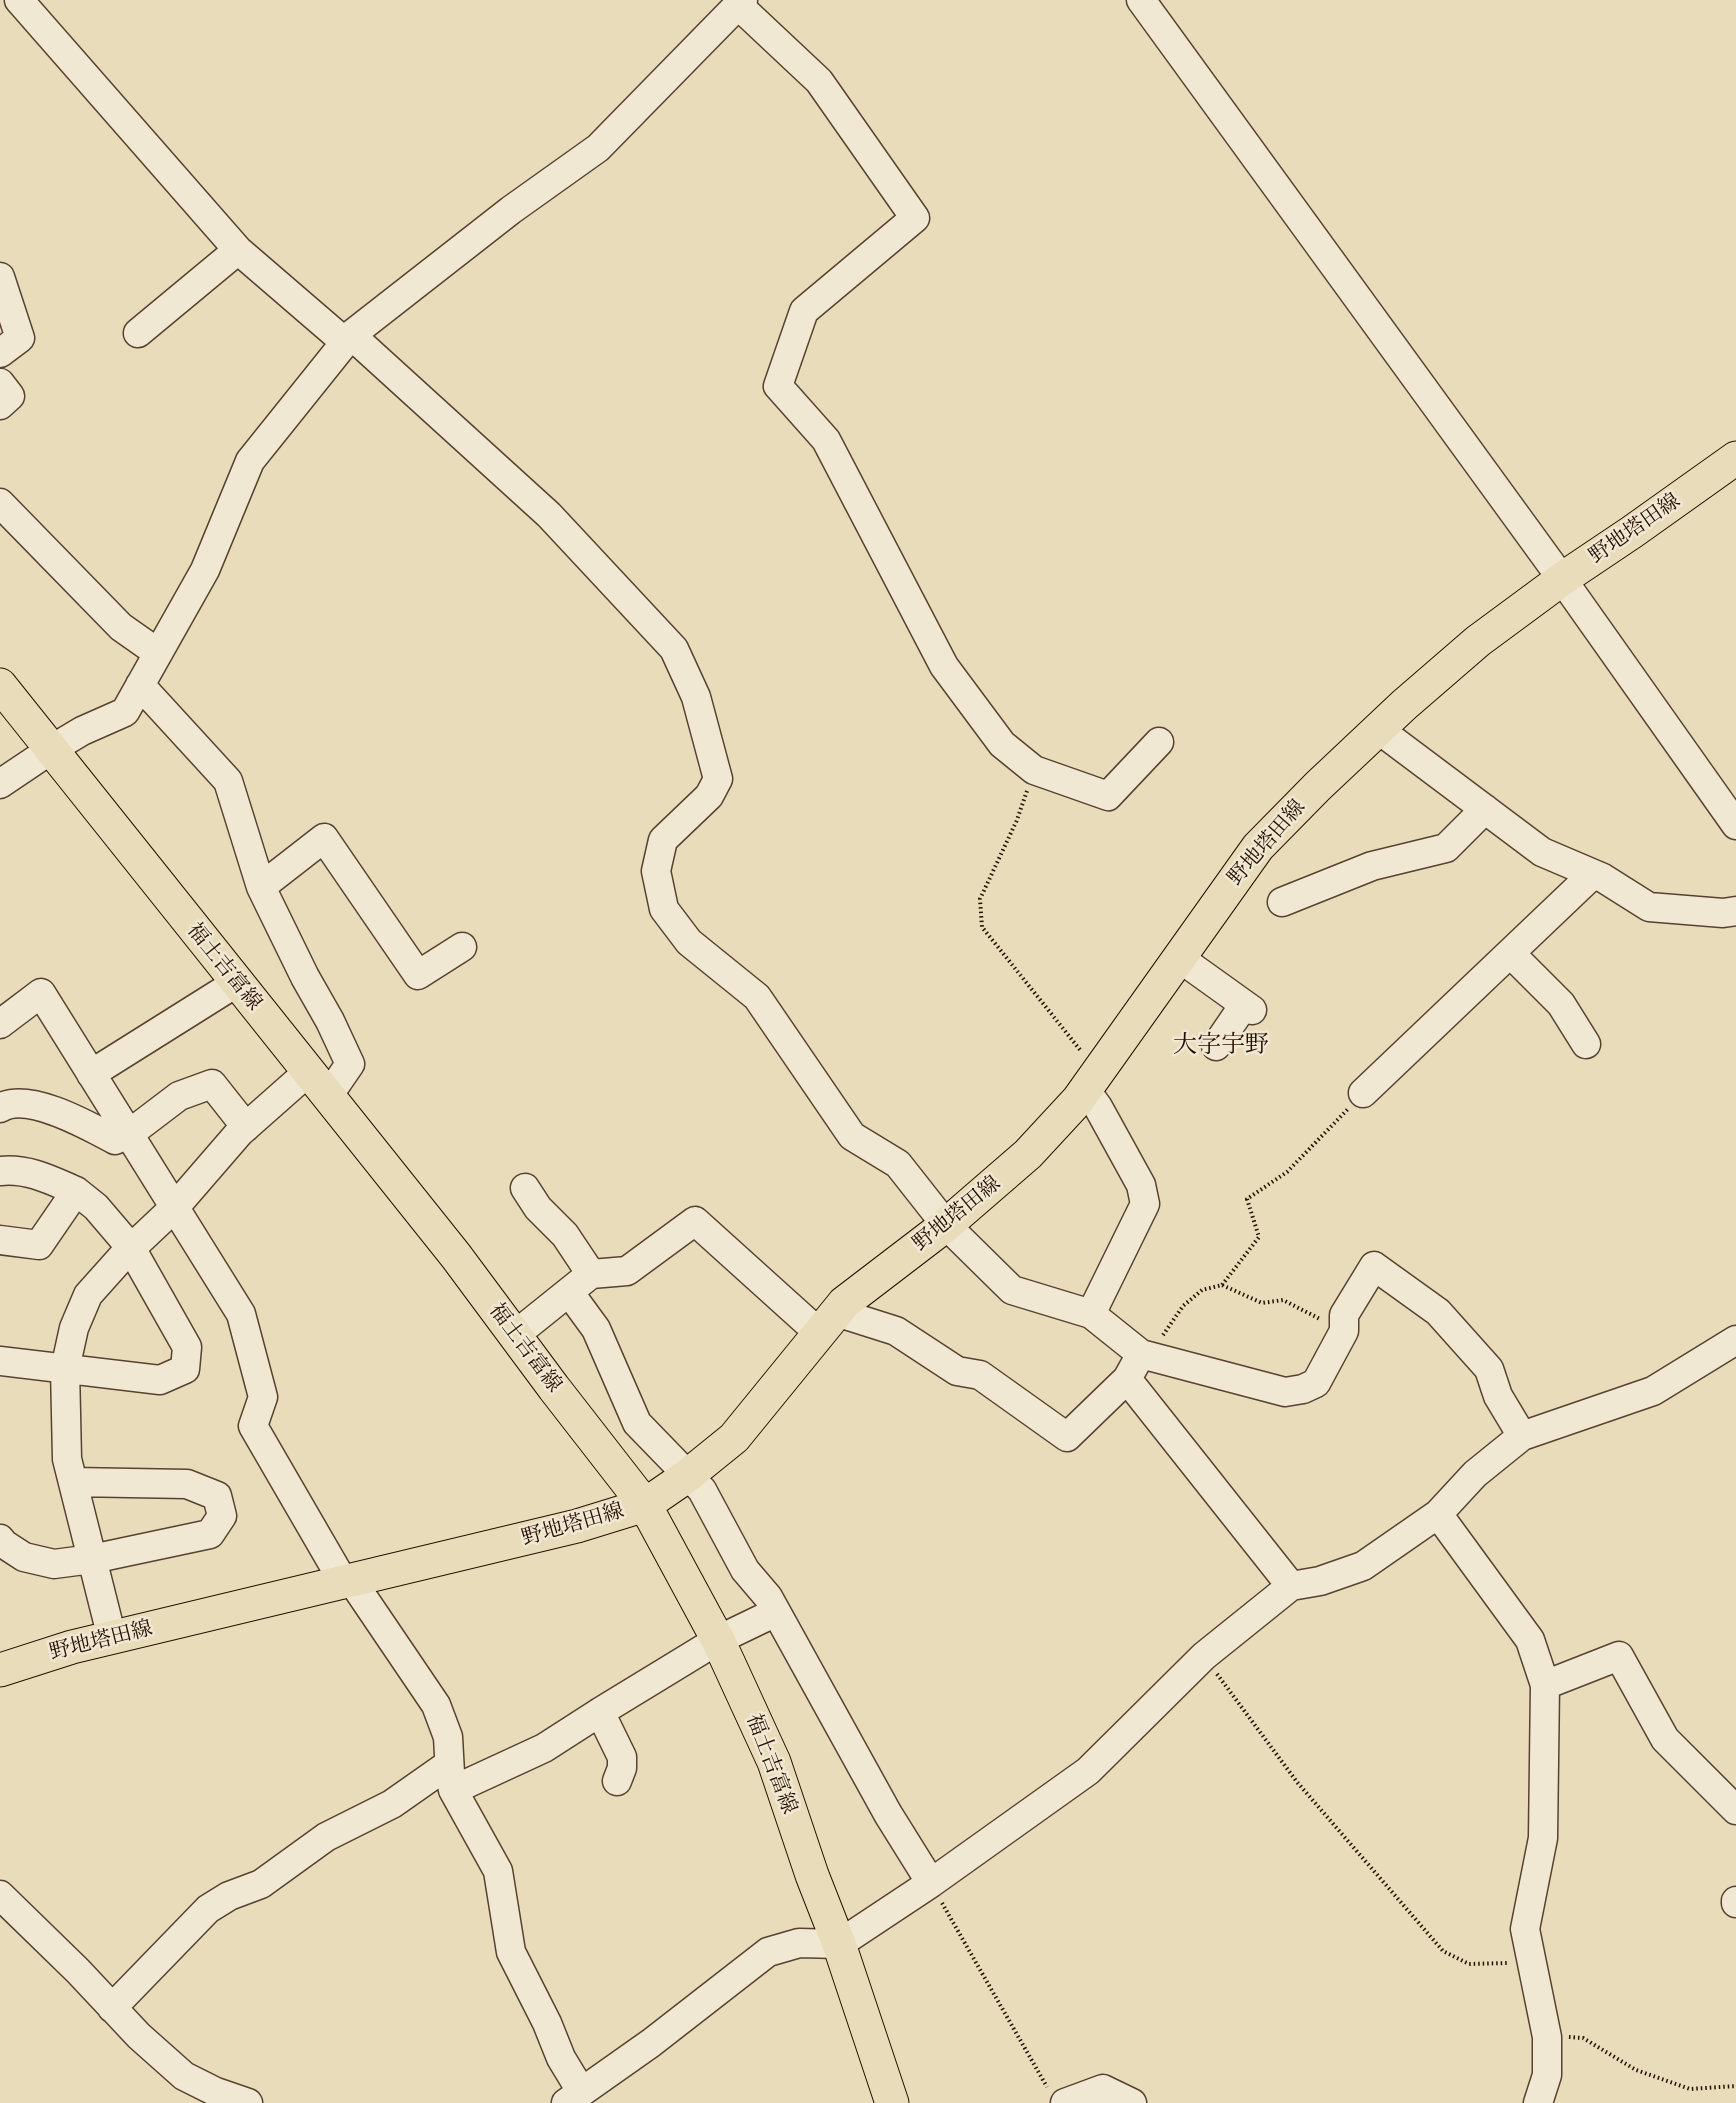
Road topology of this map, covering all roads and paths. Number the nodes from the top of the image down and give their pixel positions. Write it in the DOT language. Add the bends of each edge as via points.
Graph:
graph roads {
  1 [pos="19,0"];
  2 [pos="1141,0"];
  3 [pos="740,2"];
  4 [pos="238,250"];
  5 [pos="0,277"];
  6 [pos="138,333"];
  7 [pos="349,339"];
  8 [pos="0,353"];
  9 [pos="0,383"];
  10 [pos="0,405"];
  11 [pos="1736,458"];
  12 [pos="0,503"];
  13 [pos="1562,579"];
  14 [pos="158,653"];
  15 [pos="0,685"];
  16 [pos="140,685"];
  17 [pos="1378,729"];
  18 [pos="1159,742"];
  19 [pos="52,749"];
  20 [pos="1034,770"];
  21 [pos="0,784"];
  22 [pos="1485,809"];
  23 [pos="1736,825"];
  24 [pos="1593,874"];
  25 [pos="261,887"];
  26 [pos="1282,902"];
  27 [pos="1736,911"];
  28 [pos="462,947"];
  29 [pos="1510,953"];
  30 [pos="1178,957"];
  31 [pos="236,983"];
  32 [pos="0,1024"];
  33 [pos="1586,1044"];
  34 [pos="1216,1046"];
  35 [pos="91,1074"];
  36 [pos="1091,1081"];
  37 [pos="318,1084"];
  38 [pos="1363,1093"];
  39 [pos="0,1108"];
  40 [pos="246,1127"];
  41 [pos="129,1134"];
  42 [pos="0,1171"];
  43 [pos="525,1188"];
  44 [pos="76,1191"];
  45 [pos="175,1207"];
  46 [pos="946,1225"];
  47 [pos="0,1240"];
  48 [pos="131,1248"];
  49 [pos="591,1274"];
  50 [pos="1222,1285"];
  51 [pos="569,1292"];
  52 [pos="1092,1314"];
  53 [pos="827,1322"];
  54 [pos="1344,1331"];
  55 [pos="514,1335"];
  56 [pos="1736,1340"];
  57 [pos="1145,1355"];
  58 [pos="0,1361"];
  59 [pos="65,1369"];
  60 [pos="1127,1379"];
  61 [pos="1522,1436"];
  62 [pos="687,1476"];
  63 [pos="73,1482"];
  64 [pos="645,1505"];
  65 [pos="1438,1514"];
  66 [pos="0,1539"];
  67 [pos="92,1559"];
  68 [pos="348,1582"];
  69 [pos="1291,1586"];
  70 [pos="776,1612"];
  71 [pos="112,1638"];
  72 [pos="718,1640"];
  73 [pos="1204,1656"];
  74 [pos="0,1671"];
  75 [pos="1545,1685"];
  76 [pos="600,1712"];
  77 [pos="451,1777"];
  78 [pos="617,1781"];
  79 [pos="1736,1810"];
  80 [pos="931,1883"];
  81 [pos="0,1895"];
  82 [pos="839,1944"];
  83 [pos="1532,1963"];
  84 [pos="112,2008"];
  85 [pos="1547,2037"];
  86 [pos="1736,2086"];
  87 [pos="573,2097"];
  88 [pos="1058,2098"];
  89 [pos="248,2103"];
  90 [pos="892,2103"];
  91 [pos="1132,2103"];
  92 [pos="1538,2103"];
  1 -- 4 [label="street"];
  2 -- 13 [label="street"];
  3 -- 7 [label="street" via="598,148 511,210"];
  3 -- 20 [label="street" via="819,81 915,218 804,311 778,386 826,440 944,666 1002,744"];
  4 -- 6 [label="street"];
  4 -- 7 [label="street"];
  5 -- 8 [label="street" via="20,338"];
  7 -- 14 [label="street" via="250,461 205,570"];
  7 -- 46 [label="street" via="549,515 674,649 696,697 718,779 709,796 663,840 656,871 664,909 689,942 757,997 852,1137 898,1164"];
  9 -- 10 [label="street" via="10,396"];
  11 -- 13 [label="main road, 野地塔田線"];
  12 -- 14 [label="street" via="121,627"];
  13 -- 17 [label="main road, 野地塔田線" via="1478,641"];
  13 -- 23 [label="street"];
  14 -- 16 [label="street"];
  15 -- 19 [label="main road, 福土吉富線"];
  16 -- 19 [label="street" via="125,712"];
  16 -- 25 [label="street" via="228,781"];
  17 -- 22 [label="street"];
  17 -- 30 [label="main road, 野地塔田線" via="1258,847"];
  18 -- 20 [label="street" via="1108,796"];
  19 -- 21 [label="street"];
  19 -- 31 [label="main road, 福土吉富線"];
  20 -- 36 [label="path" via="1017,820 980,899 982,927"];
  22 -- 24 [label="street" via="1542,852"];
  22 -- 26 [label="street" via="1446,848 1372,866"];
  24 -- 27 [label="street" via="1648,907"];
  24 -- 29 [label="street"];
  25 -- 28 [label="street" via="324,838 418,975"];
  25 -- 37 [label="street" via="350,1064"];
  29 -- 33 [label="street" via="1561,1004"];
  29 -- 38 [label="street"];
  30 -- 34 [label="street" via="1248,1008"];
  30 -- 36 [label="main road, 野地塔田線"];
  31 -- 35 [label="street"];
  31 -- 37 [label="main road, 福土吉富線"];
  32 -- 35 [label="street" via="41,993"];
  35 -- 41 [label="street"];
  36 -- 46 [label="main road, 野地塔田線" via="1028,1154"];
  36 -- 52 [label="street" via="1098,1107 1141,1185 1145,1204"];
  37 -- 40 [label="street"];
  37 -- 55 [label="main road, 福土吉富線"];
  38 -- 50 [label="path" via="1287,1172 1247,1199 1258,1237"];
  39 -- 41 [label="street" via="8,1104 41,1107 115,1140"];
  40 -- 41 [label="street" via="212,1084 179,1096"];
  40 -- 45 [label="street"];
  41 -- 45 [label="street"];
  42 -- 44 [label="street" via="41,1175"];
  43 -- 49 [label="street" via="538,1208 565,1235"];
  44 -- 47 [label="street" via="39,1245"];
  44 -- 48 [label="street" via="96,1207"];
  45 -- 48 [label="street"];
  45 -- 68 [label="street" via="241,1314 263,1397 253,1426"];
  46 -- 52 [label="street" via="1012,1290"];
  46 -- 53 [label="main road, 野地塔田線" via="853,1296"];
  48 -- 59 [label="street" via="88,1295 74,1328"];
  48 -- 59 [label="street" via="187,1347 185,1369 160,1380"];
  49 -- 51 [label="street"];
  49 -- 53 [label="street" via="627,1271 695,1221"];
  50 -- 54 [label="path" via="1262,1303 1283,1300"];
  50 -- 57 [label="path" via="1202,1290 1183,1306"];
  51 -- 55 [label="street"];
  51 -- 62 [label="street" via="596,1329 637,1423"];
  52 -- 57 [label="street"];
  53 -- 60 [label="street" via="896,1331 957,1371 980,1375 1067,1437"];
  53 -- 62 [label="main road, 野地塔田線" via="734,1438"];
  54 -- 57 [label="street" via="1316,1383 1285,1392"];
  54 -- 61 [label="street" via="1344,1315 1374,1266 1438,1312 1489,1369 1498,1396"];
  55 -- 64 [label="main road, 福土吉富線"];
  56 -- 61 [label="street" via="1653,1392"];
  57 -- 60 [label="street"];
  58 -- 59 [label="street"];
  59 -- 63 [label="street" via="67,1459"];
  60 -- 69 [label="street"];
  61 -- 65 [label="street" via="1475,1474"];
  62 -- 64 [label="main road, 野地塔田線"];
  62 -- 70 [label="street" via="702,1490 745,1570"];
  63 -- 67 [label="street"];
  63 -- 67 [label="street" via="187,1484 217,1496 222,1516 210,1534"];
  64 -- 68 [label="main road, 野地塔田線" via="576,1526"];
  64 -- 72 [label="main road, 福土吉富線"];
  65 -- 69 [label="street" via="1363,1566"];
  65 -- 75 [label="street" via="1530,1640"];
  66 -- 67 [label="street" via="24,1557 54,1564"];
  67 -- 71 [label="street"];
  68 -- 71 [label="main road, 野地塔田線"];
  68 -- 77 [label="street" via="436,1705 448,1737"];
  69 -- 73 [label="street"];
  70 -- 72 [label="street"];
  70 -- 80 [label="street" via="888,1814"];
  71 -- 74 [label="main road, 野地塔田線"];
  72 -- 76 [label="street"];
  72 -- 82 [label="main road, 福土吉富線" via="774,1762"];
  73 -- 80 [label="street" via="1088,1771"];
  73 -- 83 [label="path" via="1297,1782 1443,1951 1470,1964"];
  75 -- 79 [label="street" via="1619,1656 1665,1739"];
  75 -- 83 [label="street" via="1543,1838 1525,1929"];
  76 -- 77 [label="street" via="544,1748"];
  76 -- 78 [label="street" via="622,1757"];
  77 -- 84 [label="street" via="327,1837 261,1884 208,1909"];
  77 -- 87 [label="street" via="498,1871 511,1952 547,2023"];
  80 -- 82 [label="street"];
  80 -- 88 [label="path"];
  81 -- 84 [label="street"];
  82 -- 87 [label="street" via="799,1943 768,1952 651,2043"];
  82 -- 90 [label="main road, 福土吉富線"];
  83 -- 85 [label="street"];
  84 -- 89 [label="street" via="184,2076"];
  85 -- 86 [label="path" via="1583,2038 1636,2070 1690,2089"];
  85 -- 92 [label="street" via="1547,2075"];
  88 -- 91 [label="street" via="1103,2089"];
}
